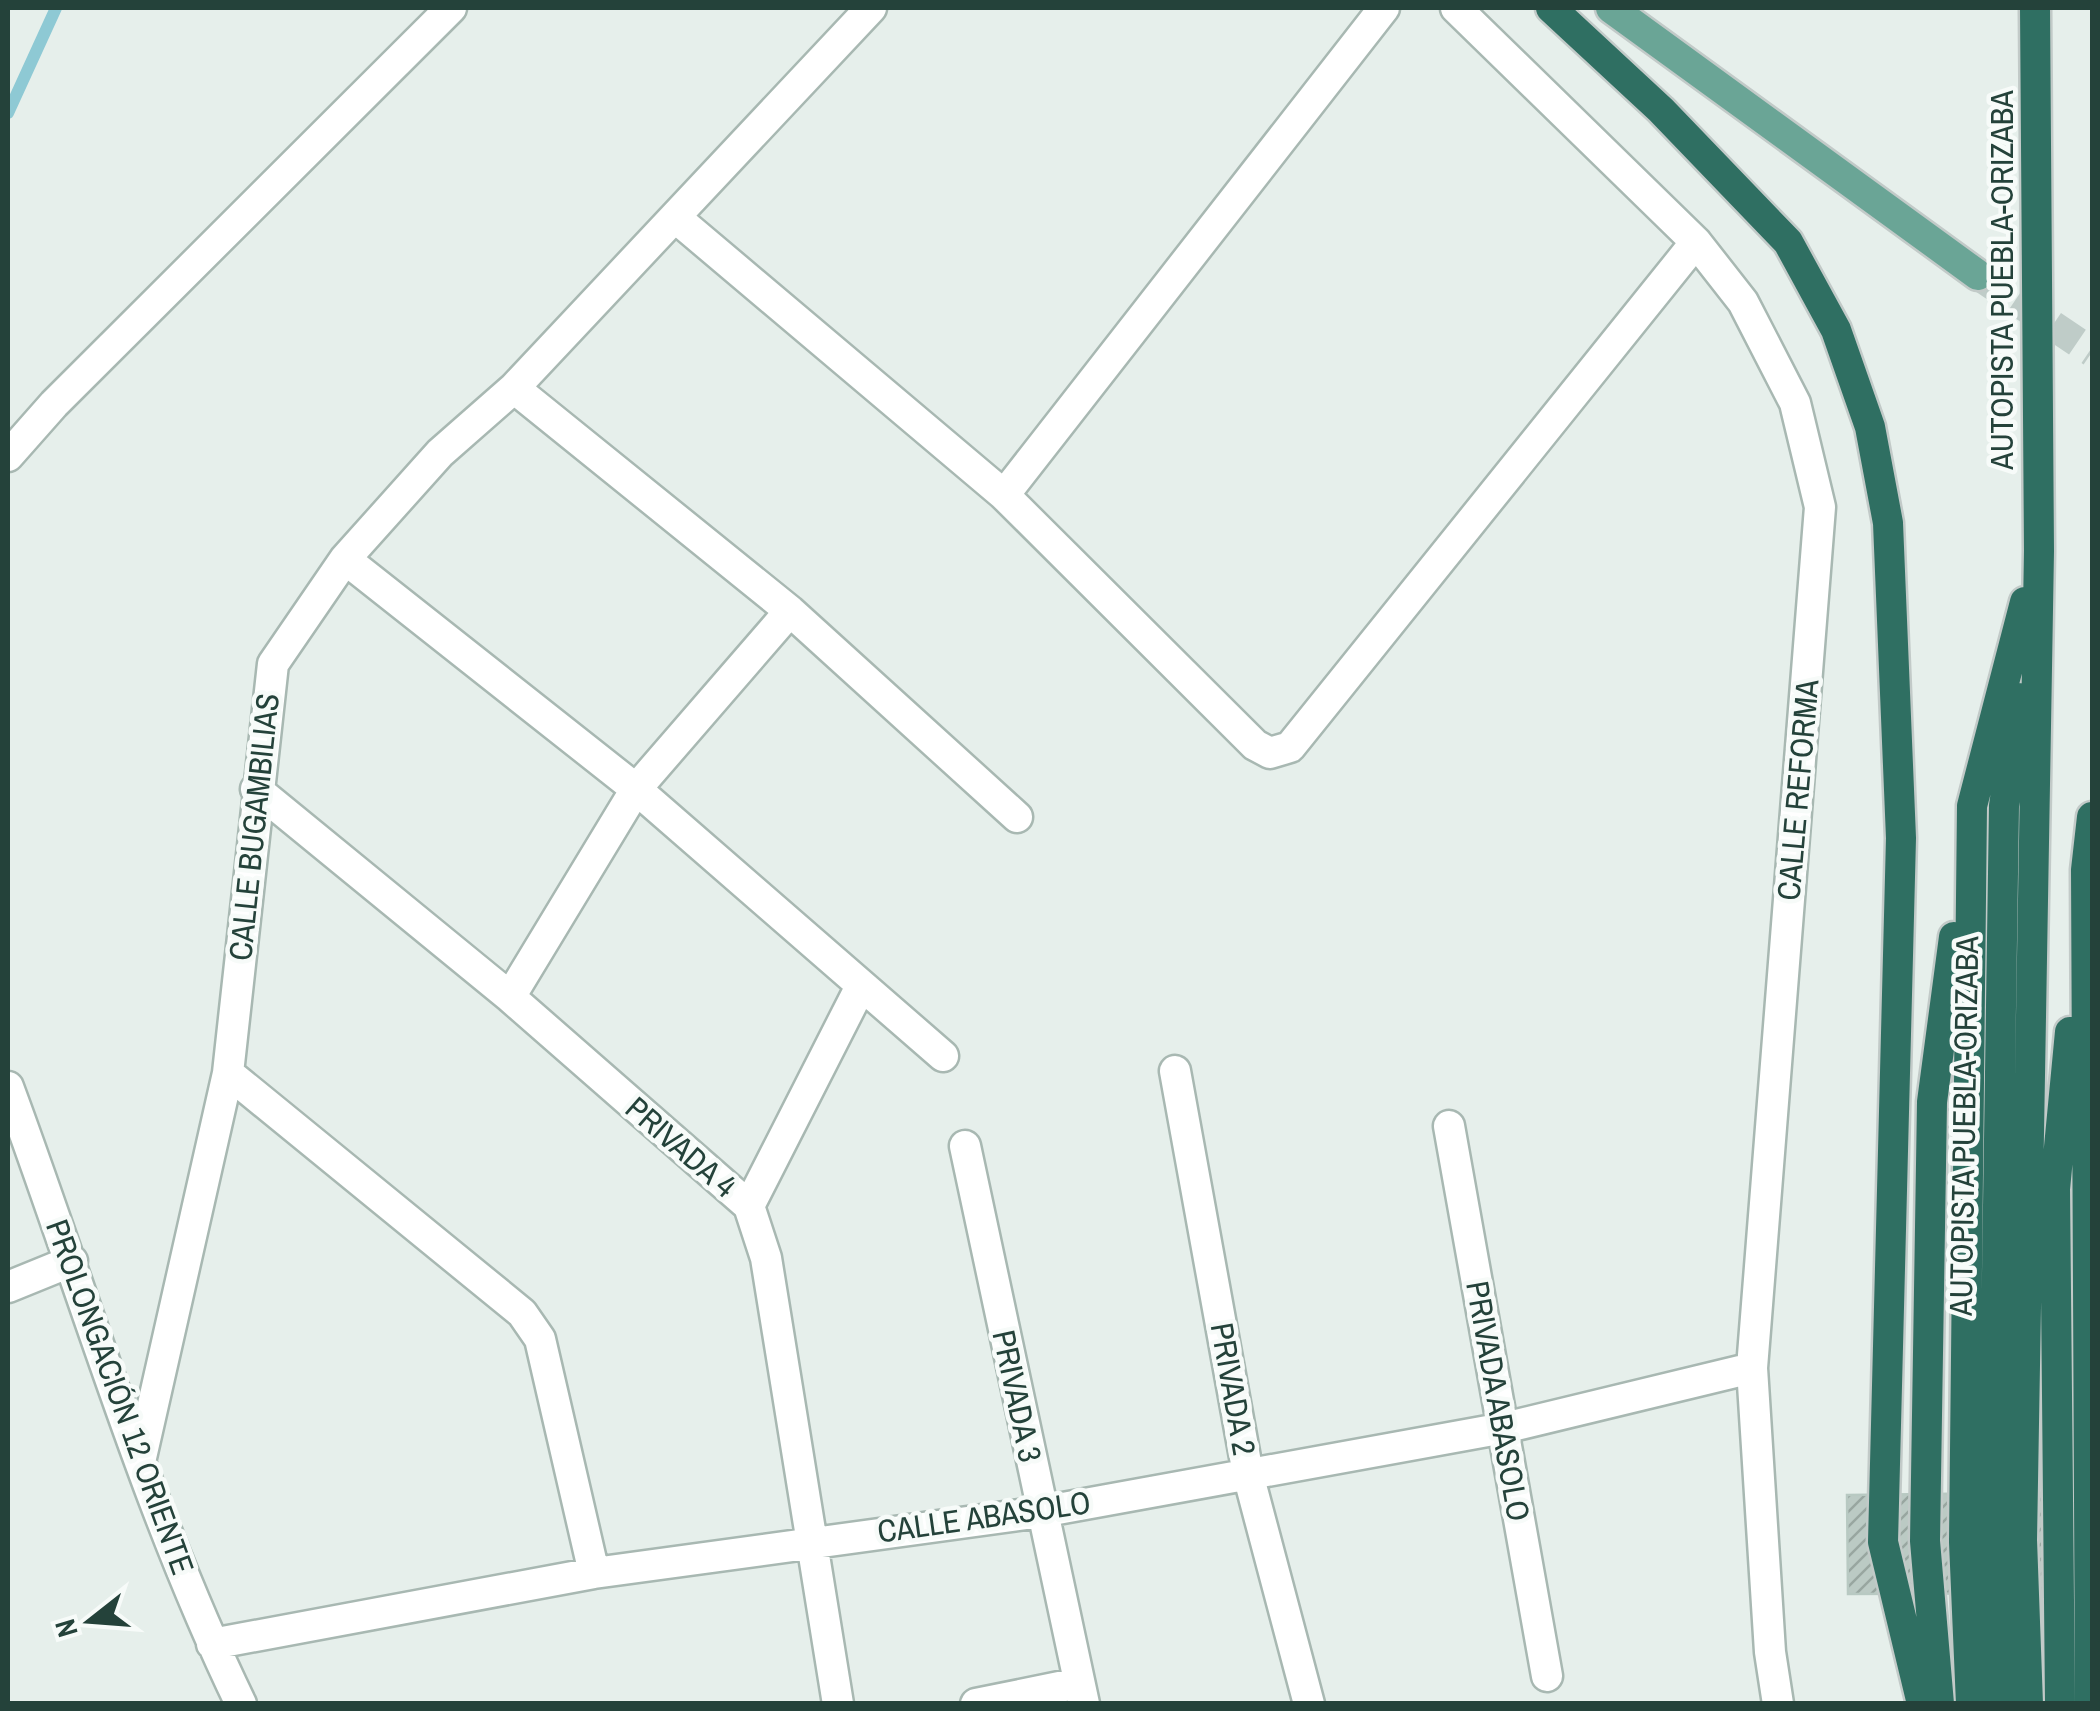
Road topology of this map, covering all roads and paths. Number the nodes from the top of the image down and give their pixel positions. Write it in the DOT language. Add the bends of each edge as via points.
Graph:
graph roads {
  1 [pos="452,8"];
  2 [pos="871,8"];
  3 [pos="1384,8"];
  4 [pos="1456,8"];
  5 [pos="1551,8"];
  6 [pos="1610,8"];
  7 [pos="2035,8"];
  8 [pos="676,218"];
  9 [pos="1696,242"];
  10 [pos="1978,275"];
  11 [pos="514,388"];
  12 [pos="8,456"];
  13 [pos="1004,495"];
  14 [pos="2039,551"];
  15 [pos="345,559"];
  16 [pos="790,611"];
  17 [pos="256,789"];
  18 [pos="636,789"];
  19 [pos="1972,806"];
  20 [pos="1016,817"];
  21 [pos="2092,817"];
  22 [pos="2086,870"];
  23 [pos="860,988"];
  24 [pos="510,997"];
  25 [pos="942,1056"];
  26 [pos="1175,1071"];
  27 [pos="228,1073"];
  28 [pos="8,1087"];
  29 [pos="1449,1126"];
  30 [pos="965,1146"];
  31 [pos="748,1206"];
  32 [pos="72,1261"];
  33 [pos="8,1287"];
  34 [pos="1752,1368"];
  35 [pos="1504,1428"];
  36 [pos="140,1462"];
  37 [pos="1248,1474"];
  38 [pos="1041,1512"];
  39 [pos="809,1540"];
  40 [pos="594,1573"];
  41 [pos="212,1644"];
  42 [pos="1546,1676"];
  43 [pos="1082,1693"];
  44 [pos="241,1704"];
  45 [pos="838,1704"];
  46 [pos="976,1704"];
  47 [pos="1309,1704"];
  48 [pos="1778,1704"];
  49 [pos="1922,1704"];
  50 [pos="1939,1704"];
  51 [pos="1971,1704"];
  52 [pos="1998,1704"];
  53 [pos="2028,1704"];
  54 [pos="2060,1704"];
  55 [pos="2090,1704"];
  1 -- 12 [label="street"];
  2 -- 8 [label="street, CALLE BUGAMBILIAS"];
  3 -- 13 [label="street"];
  4 -- 9 [label="street, CALLE REFORMA"];
  5 -- 49 [label="highway" via="1662,110 1788,242 1836,330 1870,427 1888,523 1901,838 1882,1542"];
  6 -- 10 [label="main road"];
  7 -- 14 [label="highway, AUTOPISTA PUEBLA-ORIZABA"];
  8 -- 11 [label="street, CALLE BUGAMBILIAS"];
  8 -- 13 [label="street"];
  9 -- 13 [label="street" via="1290,747 1270,754 1255,744"];
  9 -- 34 [label="street, CALLE REFORMA" via="1742,302 1796,404 1820,507"];
  11 -- 15 [label="street, CALLE BUGAMBILIAS" via="440,452"];
  11 -- 16 [label="street"];
  14 -- 19 [label="highway, AUTOPISTA PUEBLA-ORIZABA"];
  14 -- 52 [label="highway, AUTOPISTA PUEBLA-ORIZABA" via="2004,806 1993,1540"];
  14 -- 53 [label="highway, AUTOPISTA PUEBLA-ORIZABA" via="2022,1540"];
  15 -- 17 [label="street, CALLE BUGAMBILIAS" via="273,664"];
  15 -- 18 [label="street"];
  16 -- 18 [label="street"];
  16 -- 20 [label="street"];
  17 -- 24 [label="street, PRIVADA 4"];
  17 -- 27 [label="street, CALLE BUGAMBILIAS"];
  18 -- 23 [label="street"];
  18 -- 24 [label="street"];
  19 -- 50 [label="highway, AUTOPISTA PUEBLA-ORIZABA" via="1932,1102 1925,1541"];
  19 -- 51 [label="highway, AUTOPISTA PUEBLA-ORIZABA" via="1964,1542"];
  21 -- 22 [label="highway"];
  22 -- 54 [label="highway" via="2054,1189"];
  22 -- 55 [label="highway"];
  23 -- 25 [label="street"];
  23 -- 31 [label="street"];
  24 -- 31 [label="street, PRIVADA 4"];
  26 -- 37 [label="street, PRIVADA 2"];
  27 -- 36 [label="street, CALLE BUGAMBILIAS"];
  27 -- 40 [label="street" via="522,1313 540,1339"];
  28 -- 32 [label="street, PROLONGACIÓN 12 ORIENTE"];
  29 -- 35 [label="street, PRIVADA ABASOLO"];
  30 -- 38 [label="street, PRIVADA 3"];
  31 -- 39 [label="street, PRIVADA 4" via="766,1258"];
  32 -- 33 [label="street"];
  32 -- 36 [label="street, PROLONGACIÓN 12 ORIENTE"];
  34 -- 35 [label="street, CALLE ABASOLO"];
  34 -- 48 [label="street, CALLE REFORMA"];
  35 -- 37 [label="street, CALLE ABASOLO"];
  35 -- 42 [label="street, PRIVADA ABASOLO"];
  36 -- 41 [label="street, PROLONGACIÓN 12 ORIENTE"];
  37 -- 38 [label="street, CALLE ABASOLO"];
  37 -- 47 [label="street, PRIVADA 2"];
  38 -- 39 [label="street, CALLE ABASOLO"];
  38 -- 43 [label="street, PRIVADA 3"];
  39 -- 40 [label="street, CALLE ABASOLO"];
  39 -- 45 [label="street, PRIVADA 4"];
  40 -- 41 [label="street, CALLE ABASOLO"];
  41 -- 44 [label="street, PROLONGACIÓN 12 ORIENTE"];
  43 -- 46 [label="street"];
}
